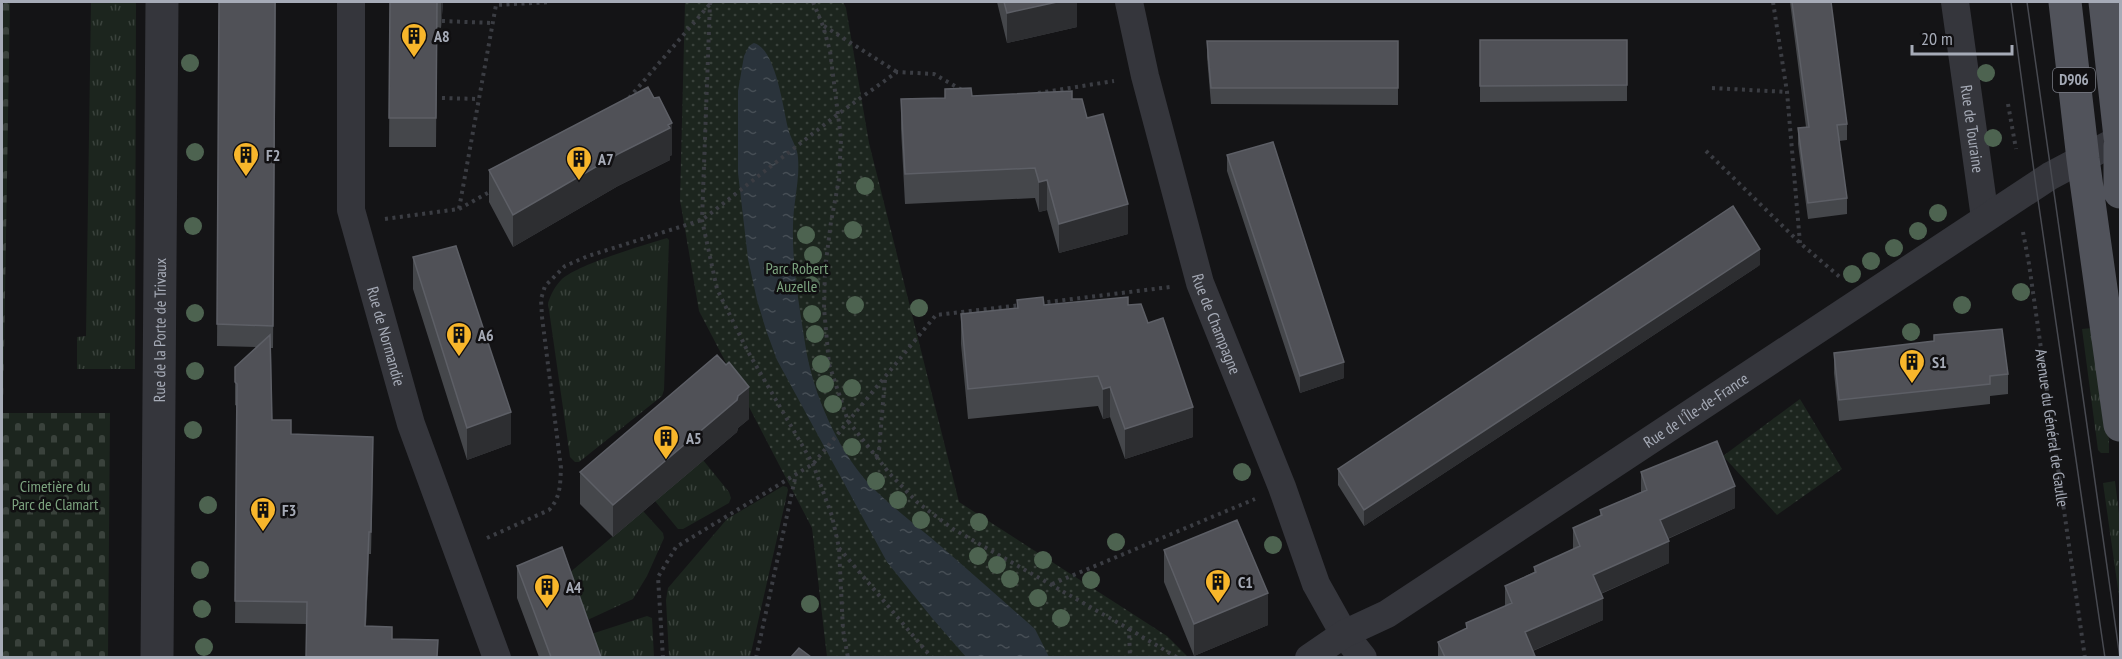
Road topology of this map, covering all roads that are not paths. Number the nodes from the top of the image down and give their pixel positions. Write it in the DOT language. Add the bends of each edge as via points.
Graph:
graph roads {
  1 [pos="162,2"];
  2 [pos="351,2"];
  3 [pos="1129,2"];
  4 [pos="1955,2"];
  5 [pos="2065,2"];
  6 [pos="2104,2"];
  7 [pos="2121,138"];
  8 [pos="2121,146"];
  9 [pos="2083,159"];
  10 [pos="2121,192"];
  11 [pos="1985,218"];
  12 [pos="2121,425"];
  13 [pos="1344,634"];
  14 [pos="157,657"];
  15 [pos="497,657"];
  16 [pos="1309,657"];
  17 [pos="1363,657"];
  1 -- 14 [label="street, Rue de la Porte de Trivaux"];
  2 -- 15 [label="street, Rue de Normandie" via="351,210 411,424"];
  3 -- 13 [label="street, Rue de Champagne" via="1200,283 1282,487 1316,584"];
  4 -- 11 [label="street, Rue de Touraine"];
  5 -- 9 [label="main road, D906"];
  6 -- 7 [label="main road"];
  7 -- 9 [label="street"];
  8 -- 10 [label="main road"];
  9 -- 11 [label="street, Rue de l'Île-de-France"];
  9 -- 12 [label="main road, D906"];
  11 -- 13 [label="street, Rue de l'Île-de-France" via="1387,614"];
  13 -- 16 [label="street, Rue de l'Île-de-France"];
  13 -- 17 [label="street, Rue de Champagne"];
}
